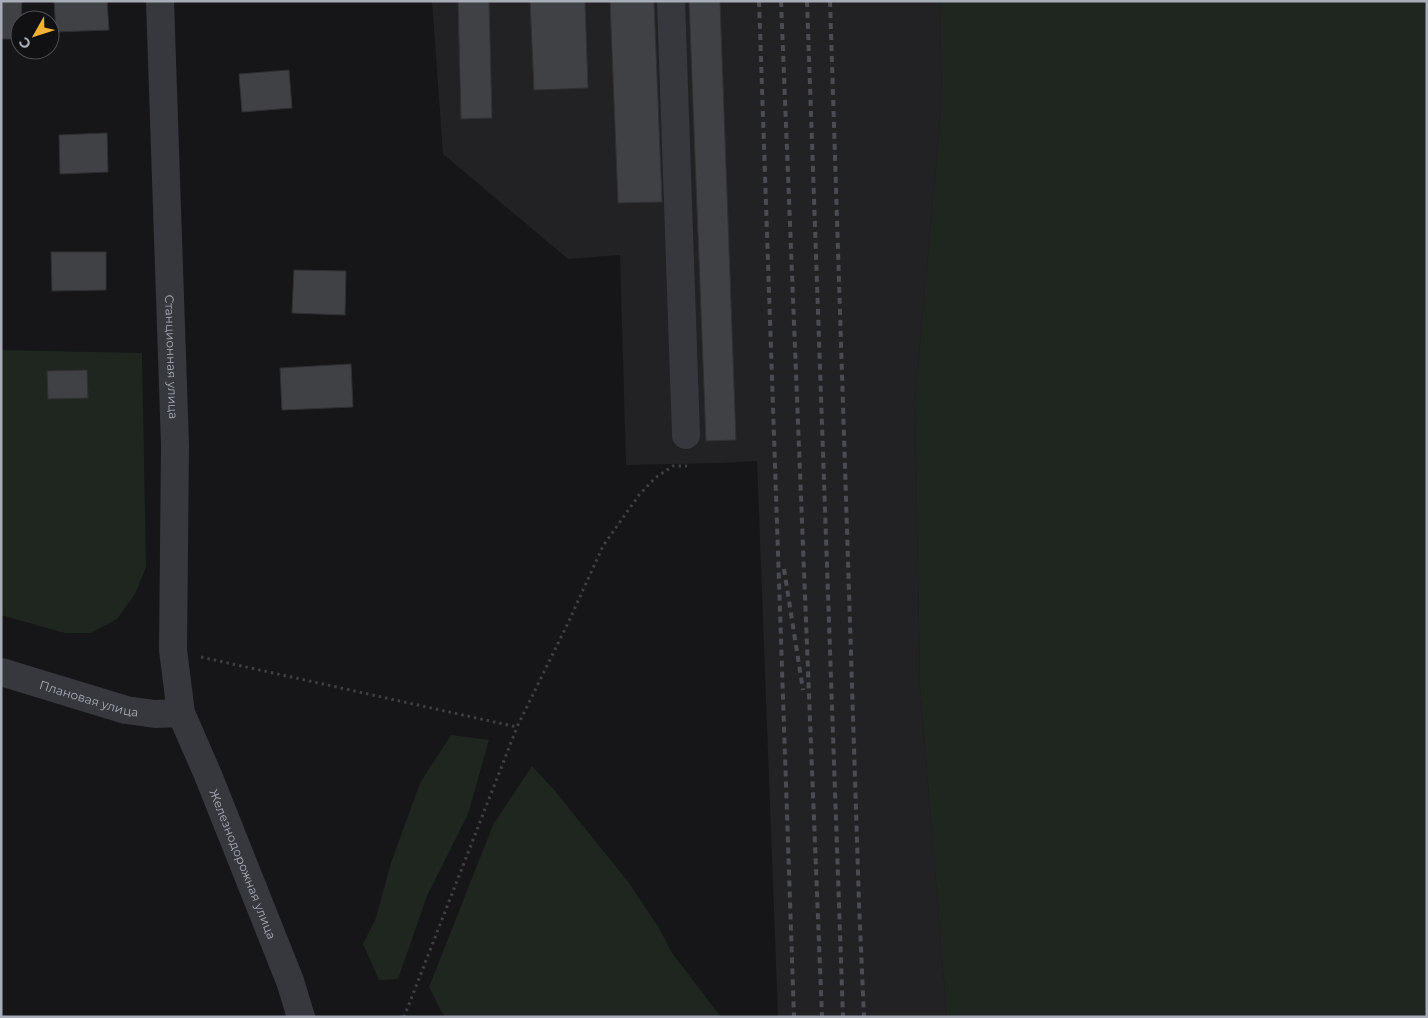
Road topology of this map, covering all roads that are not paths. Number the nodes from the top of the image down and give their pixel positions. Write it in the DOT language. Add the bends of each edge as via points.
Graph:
graph roads {
  1 [pos="160,1"];
  2 [pos="671,1"];
  3 [pos="686,435"];
  4 [pos="1,672"];
  5 [pos="181,713"];
  6 [pos="301,1017"];
  1 -- 5 [label="street, Станционная улица" via="175,444 173,650"];
  2 -- 3 [label="street"];
  4 -- 5 [label="street, Плановая улица" via="126,710"];
  5 -- 6 [label="street, Железнодорожная улица" via="290,981"];
}
